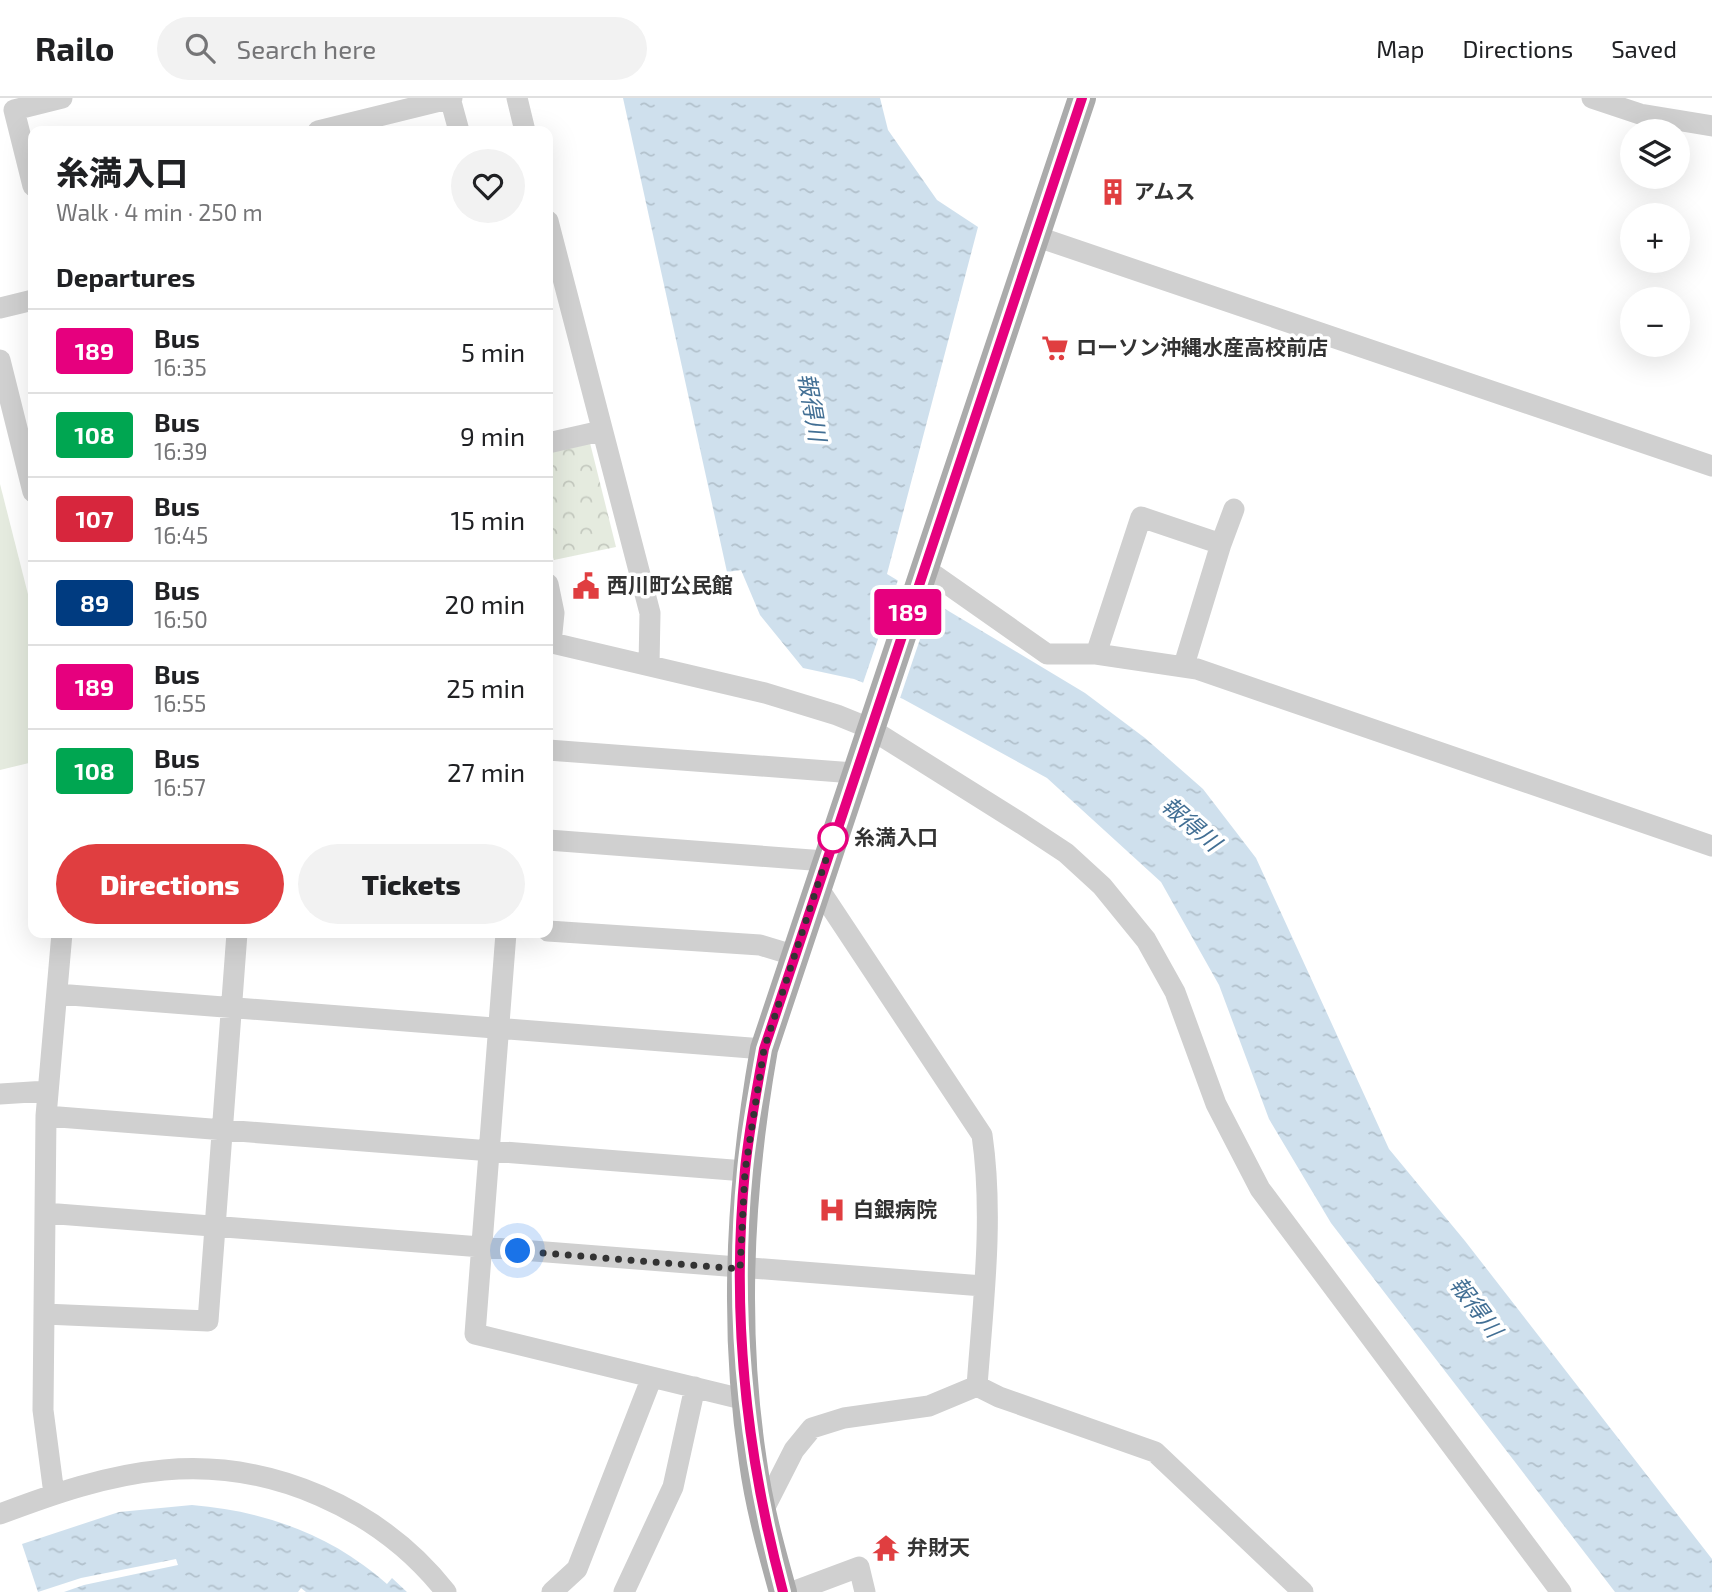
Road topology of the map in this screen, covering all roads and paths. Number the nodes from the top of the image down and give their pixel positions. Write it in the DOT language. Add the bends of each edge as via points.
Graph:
graph roads {
  1 [pos="62,98"];
  2 [pos="451,98"];
  3 [pos="517,98"];
  4 [pos="1082,98"];
  5 [pos="1592,98"];
  6 [pos="338,126"];
  7 [pos="458,126"];
  8 [pos="524,126"];
  9 [pos="1712,126"];
  10 [pos="28,166"];
  11 [pos="1035,236"];
  12 [pos="553,264"];
  13 [pos="28,301"];
  14 [pos="0,308"];
  15 [pos="0,360"];
  16 [pos="601,431"];
  17 [pos="553,442"];
  18 [pos="1712,466"];
  19 [pos="28,472"];
  20 [pos="1234,509"];
  21 [pos="1221,544"];
  22 [pos="921,574"];
  23 [pos="553,643"];
  24 [pos="1096,654"];
  25 [pos="649,665"];
  26 [pos="1184,665"];
  27 [pos="869,728"];
  28 [pos="553,750"];
  29 [pos="855,773"];
  30 [pos="553,841"];
  31 [pos="1712,846"];
  32 [pos="821,874"];
  33 [pos="553,931"];
  34 [pos="62,938"];
  35 [pos="237,938"];
  36 [pos="506,938"];
  37 [pos="793,955"];
  38 [pos="57,994"];
  39 [pos="231,1007"];
  40 [pos="499,1028"];
  41 [pos="764,1049"];
  42 [pos="47,1091"];
  43 [pos="0,1094"];
  44 [pos="46,1116"];
  45 [pos="222,1130"];
  46 [pos="489,1151"];
  47 [pos="745,1171"];
  48 [pos="45,1213"];
  49 [pos="215,1226"];
  50 [pos="482,1248"];
  51 [pos="740,1269"];
  52 [pos="983,1286"];
  53 [pos="44,1314"];
  54 [pos="652,1377"];
  55 [pos="695,1387"];
  56 [pos="977,1387"];
  57 [pos="746,1400"];
  58 [pos="54,1494"];
  59 [pos="762,1513"];
  60 [pos="0,1514"];
  61 [pos="561,1591"];
  62 [pos="446,1592"];
  63 [pos="624,1592"];
  64 [pos="783,1592"];
  65 [pos="792,1592"];
  66 [pos="865,1592"];
  67 [pos="1303,1592"];
  68 [pos="1561,1592"];
  1 -- 10 [label="street" via="14,110"];
  2 -- 6 [label="street"];
  2 -- 7 [label="street"];
  3 -- 8 [label="street"];
  4 -- 11 [label="main road"];
  5 -- 9 [label="street" via="1640,114"];
  11 -- 18 [label="street"];
  11 -- 22 [label="main road"];
  12 -- 16 [label="street"];
  13 -- 14 [label="street"];
  15 -- 19 [label="street"];
  16 -- 17 [label="street"];
  16 -- 25 [label="street" via="650,612"];
  20 -- 21 [label="street"];
  21 -- 24 [label="street" via="1141,517"];
  21 -- 26 [label="street"];
  22 -- 24 [label="street" via="1047,654"];
  22 -- 27 [label="main road"];
  23 -- 25 [label="street"];
  24 -- 26 [label="street"];
  25 -- 27 [label="street" via="792,701"];
  26 -- 31 [label="street"];
  27 -- 29 [label="main road"];
  27 -- 68 [label="street" via="1066,853 1102,886 1146,940 1175,992 1216,1104 1260,1189"];
  28 -- 29 [label="street"];
  29 -- 32 [label="main road"];
  30 -- 32 [label="street"];
  32 -- 37 [label="main road"];
  32 -- 52 [label="street" via="982,1135 988,1170"];
  33 -- 37 [label="street" via="760,945"];
  34 -- 38 [label="street"];
  35 -- 39 [label="street"];
  36 -- 40 [label="street"];
  37 -- 41 [label="main road"];
  38 -- 39 [label="street"];
  38 -- 42 [label="street"];
  39 -- 40 [label="street"];
  39 -- 45 [label="street"];
  40 -- 41 [label="street"];
  40 -- 46 [label="street"];
  41 -- 47 [label="main road"];
  42 -- 43 [label="street"];
  42 -- 44 [label="street"];
  44 -- 45 [label="street"];
  44 -- 48 [label="street"];
  45 -- 46 [label="street"];
  45 -- 49 [label="street"];
  46 -- 47 [label="street"];
  46 -- 50 [label="street"];
  47 -- 51 [label="main road"];
  48 -- 49 [label="street"];
  48 -- 53 [label="street"];
  49 -- 50 [label="street"];
  49 -- 53 [label="street" via="208,1321"];
  50 -- 51 [label="street"];
  50 -- 54 [label="street" via="475,1334"];
  51 -- 52 [label="street"];
  51 -- 57 [label="main road"];
  52 -- 56 [label="street"];
  53 -- 58 [label="street" via="43,1410"];
  54 -- 55 [label="street"];
  54 -- 61 [label="street" via="577,1569"];
  55 -- 57 [label="street"];
  55 -- 63 [label="street" via="673,1487"];
  56 -- 59 [label="street" via="929,1406 844,1418 812,1428 794,1450"];
  56 -- 67 [label="street" via="1155,1452"];
  57 -- 59 [label="main road"];
  58 -- 60 [label="street"];
  58 -- 62 [label="street" via="163,1470 219,1469 265,1476 303,1488 362,1517"];
  59 -- 64 [label="main road"];
  65 -- 66 [label="street" via="859,1567"];
}
